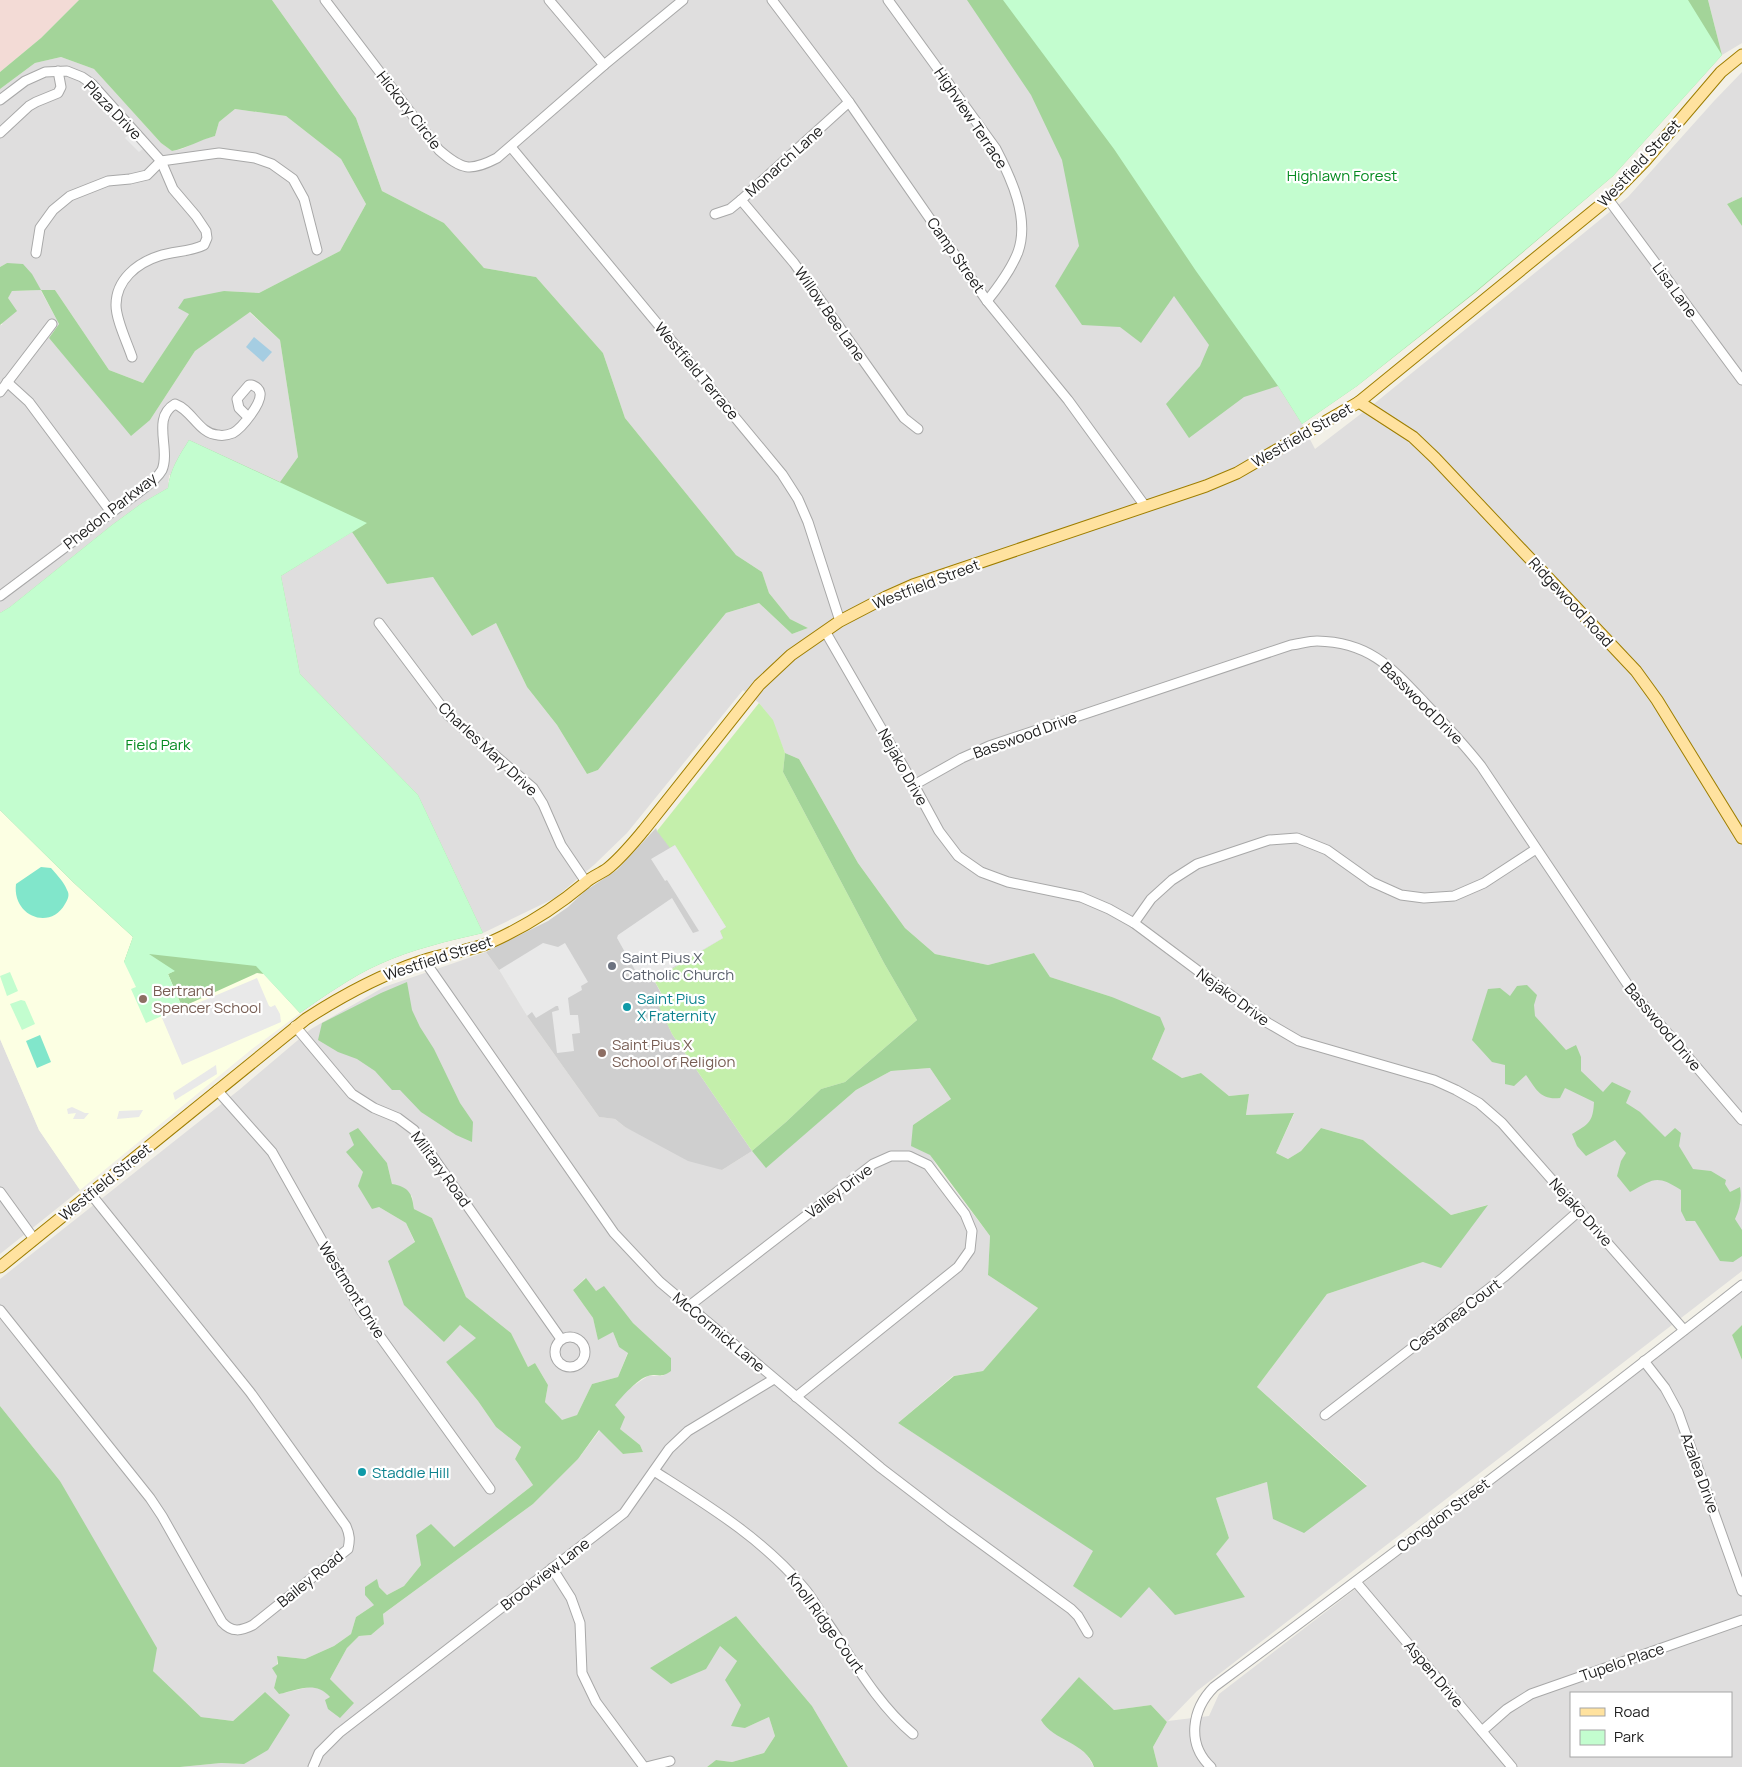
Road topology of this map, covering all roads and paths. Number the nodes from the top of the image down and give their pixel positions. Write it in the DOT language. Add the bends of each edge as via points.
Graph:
graph roads {
  1 [pos="325,0"];
  2 [pos="549,0"];
  3 [pos="683,0"];
  4 [pos="772,0"];
  5 [pos="888,0"];
  6 [pos="1742,55"];
  7 [pos="604,65"];
  8 [pos="58,71"];
  9 [pos="0,100"];
  10 [pos="849,102"];
  11 [pos="0,133"];
  12 [pos="511,147"];
  13 [pos="161,161"];
  14 [pos="1608,199"];
  15 [pos="741,200"];
  16 [pos="715,214"];
  17 [pos="317,250"];
  18 [pos="36,253"];
  19 [pos="987,301"];
  20 [pos="52,324"];
  21 [pos="132,357"];
  22 [pos="1742,380"];
  23 [pos="8,382"];
  24 [pos="0,392"];
  25 [pos="1359,402"];
  26 [pos="248,417"];
  27 [pos="918,429"];
  28 [pos="1145,506"];
  29 [pos="111,512"];
  30 [pos="0,596"];
  31 [pos="840,621"];
  32 [pos="379,623"];
  33 [pos="825,630"];
  34 [pos="914,785"];
  35 [pos="1742,838"];
  36 [pos="1536,849"];
  37 [pos="586,882"];
  38 [pos="1134,923"];
  39 [pos="424,960"];
  40 [pos="295,1026"];
  41 [pos="217,1090"];
  42 [pos="1742,1120"];
  43 [pos="0,1192"];
  44 [pos="90,1193"];
  45 [pos="1580,1210"];
  46 [pos="34,1239"];
  47 [pos="0,1267"];
  48 [pos="1742,1284"];
  49 [pos="689,1306"];
  50 [pos="0,1310"];
  51 [pos="1684,1330"];
  52 [pos="561,1339"];
  53 [pos="1644,1361"];
  54 [pos="774,1379"];
  55 [pos="796,1397"];
  56 [pos="1325,1414"];
  57 [pos="654,1471"];
  58 [pos="490,1489"];
  59 [pos="552,1568"];
  60 [pos="1356,1582"];
  61 [pos="1742,1591"];
  62 [pos="1742,1620"];
  63 [pos="1088,1633"];
  64 [pos="1482,1730"];
  65 [pos="913,1734"];
  66 [pos="670,1761"];
  67 [pos="313,1767"];
  68 [pos="645,1767"];
  69 [pos="1212,1767"];
  70 [pos="1512,1767"];
  1 -- 12 [label="street, Hickory Circle" via="439,150 451,161 468,168 482,166"];
  2 -- 7 [label="street"];
  3 -- 7 [label="street, Hickory Circle"];
  4 -- 10 [label="street, Camp Street"];
  5 -- 19 [label="street, Highview Terrace" via="996,149 1009,174 1022,231 1018,251"];
  6 -- 14 [label="main road, Westfield Street" via="1721,72"];
  7 -- 12 [label="street, Hickory Circle"];
  8 -- 9 [label="street, Plaza Drive" via="35,75"];
  8 -- 11 [label="street, Plaza Drive" via="61,86 58,93 30,106"];
  8 -- 13 [label="street, Plaza Drive" via="74,74 92,84"];
  10 -- 15 [label="street, Monarch Lane"];
  10 -- 19 [label="street, Camp Street"];
  12 -- 31 [label="street, Westfield Terrace" via="782,474 808,522"];
  13 -- 17 [label="street" via="220,153 272,164 299,188"];
  13 -- 18 [label="street" via="147,175 108,181 70,196 53,210 40,228"];
  13 -- 21 [label="street, Plaza Drive" via="172,189 196,216 208,238 199,247 144,262 121,285 117,315"];
  14 -- 22 [label="street, Lisa Lane"];
  14 -- 25 [label="main road, Westfield Street"];
  15 -- 16 [label="street, Monarch Lane" via="730,209"];
  15 -- 27 [label="street, Willow Bee Lane" via="794,263 904,418"];
  19 -- 28 [label="street, Camp Street" via="1068,400"];
  20 -- 23 [label="street"];
  23 -- 24 [label="street"];
  23 -- 29 [label="street" via="29,402"];
  25 -- 28 [label="main road, Westfield Street" via="1237,473"];
  25 -- 35 [label="main road, Ridgewood Road" via="1413,438 1435,458 1636,671"];
  26 -- 29 [label="street, Phedon Parkway" via="234,432 215,435 181,406 175,404 169,408 163,416 162,468 157,477"];
  28 -- 31 [label="main road, Westfield Street" via="913,586"];
  29 -- 30 [label="street, Phedon Parkway"];
  31 -- 33 [label="main road, Westfield Street"];
  32 -- 37 [label="street, Charles Mary Drive" via="448,715 533,788 561,845"];
  33 -- 34 [label="street, Nejako Drive"];
  33 -- 37 [label="main road, Westfield Street" via="791,655 759,685 628,848 607,869"];
  34 -- 36 [label="street, Basswood Drive" via="989,746 1291,645 1316,641 1344,644 1373,654 1393,669 1462,742"];
  34 -- 38 [label="street, Nejako Drive" via="948,844 958,856 982,872 1008,882 1081,897"];
  36 -- 38 [label="street" via="1484,883 1454,896 1424,898 1401,894 1372,882 1327,850 1297,838 1270,840 1197,864 1151,899"];
  36 -- 42 [label="street, Basswood Drive" via="1634,994"];
  37 -- 39 [label="main road, Westfield Street" via="554,908 491,942"];
  38 -- 45 [label="street, Nejako Drive" via="1268,1023 1299,1041 1434,1080 1479,1103 1502,1123"];
  39 -- 40 [label="main road, Westfield Street" via="347,993"];
  39 -- 49 [label="street, McCormick Lane" via="614,1233 660,1282"];
  40 -- 41 [label="main road, Westfield Street"];
  40 -- 52 [label="street, Military Road" via="352,1094 414,1130"];
  41 -- 44 [label="main road, Westfield Street"];
  41 -- 58 [label="street, Westmont Drive" via="272,1152 361,1310"];
  43 -- 46 [label="street"];
  44 -- 46 [label="main road, Westfield Street"];
  44 -- 50 [label="street, Bailey Road" via="250,1392 294,1452 346,1526 350,1542 348,1549 253,1625 239,1631 228,1628 150,1498"];
  45 -- 51 [label="street, Nejako Drive"];
  45 -- 56 [label="street, Castanea Court" via="1504,1277"];
  46 -- 47 [label="main road, Westfield Street"];
  48 -- 51 [label="street, Congdon Street"];
  49 -- 54 [label="street, McCormick Lane"];
  49 -- 55 [label="street, Valley Drive" via="873,1164 892,1156 909,1156 928,1165 965,1214 972,1231 970,1250 958,1267"];
  51 -- 53 [label="street, Congdon Street"];
  53 -- 60 [label="street, Congdon Street"];
  53 -- 61 [label="street, Azalea Drive" via="1678,1412"];
  54 -- 55 [label="street, McCormick Lane"];
  54 -- 57 [label="street, Brookview Lane" via="688,1431 669,1449"];
  55 -- 63 [label="street, McCormick Lane" via="888,1474 1071,1608"];
  57 -- 59 [label="street, Brookview Lane" via="624,1513"];
  57 -- 65 [label="street, Knoll Ridge Court" via="729,1519 782,1563 805,1590 882,1702"];
  59 -- 67 [label="street, Brookview Lane" via="339,1733 320,1753"];
  59 -- 68 [label="street" via="571,1598 580,1623 582,1673 596,1702"];
  60 -- 64 [label="street, Aspen Drive"];
  60 -- 69 [label="street, Congdon Street" via="1205,1696 1199,1706 1194,1730 1202,1754"];
  62 -- 64 [label="street, Tupelo Place" via="1531,1694"];
  64 -- 70 [label="street, Aspen Drive"];
  66 -- 68 [label="street"];
}
